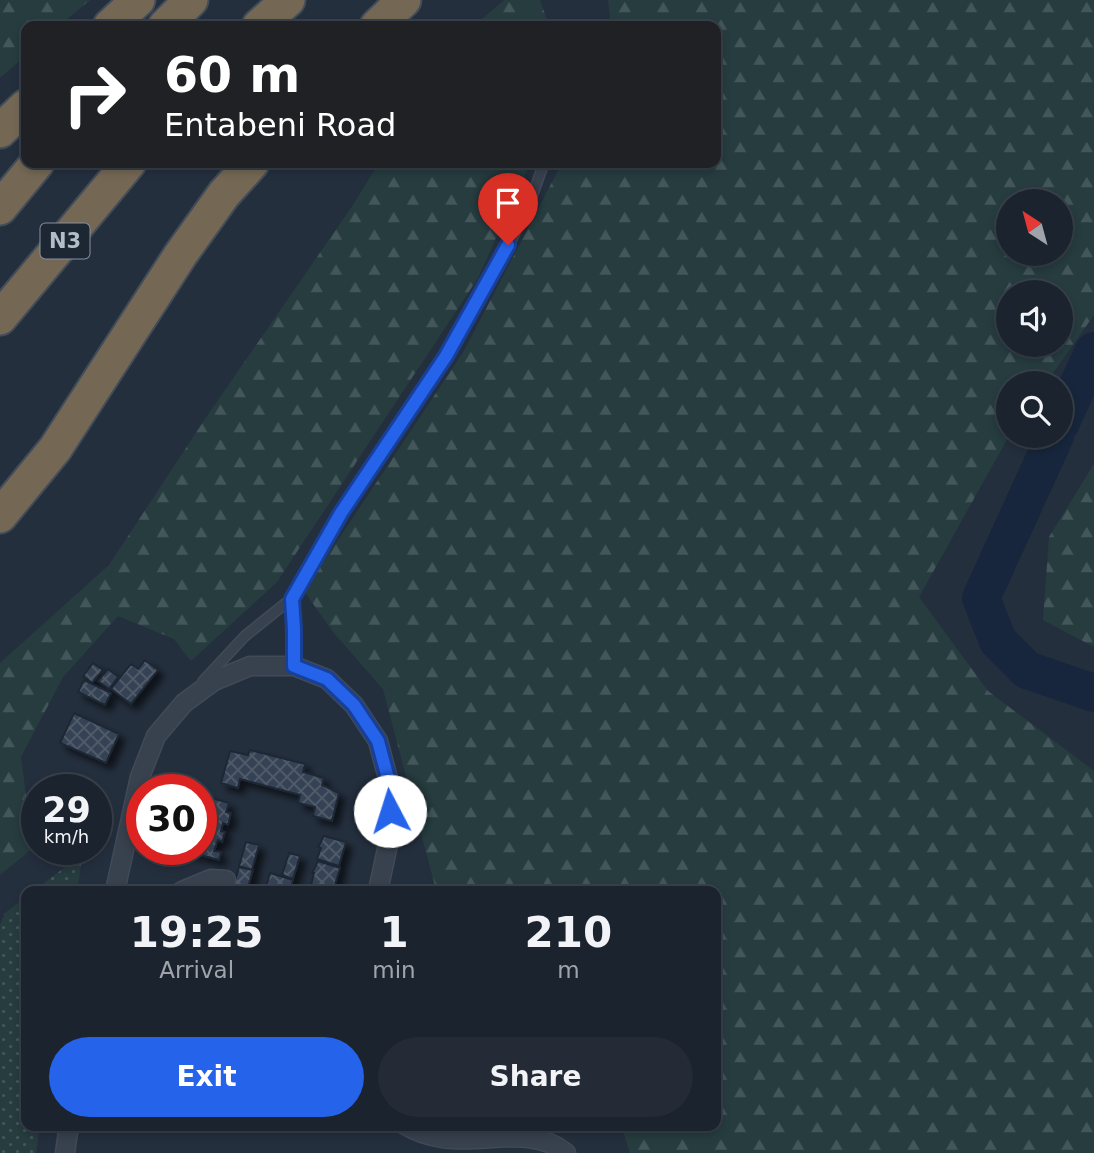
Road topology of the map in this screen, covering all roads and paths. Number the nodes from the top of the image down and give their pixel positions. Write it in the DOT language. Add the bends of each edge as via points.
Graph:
graph roads {
  1 [pos="138,0"];
  2 [pos="191,0"];
  3 [pos="288,0"];
  4 [pos="404,0"];
  5 [pos="115,21"];
  6 [pos="170,21"];
  7 [pos="265,21"];
  8 [pos="382,21"];
  9 [pos="21,111"];
  10 [pos="0,131"];
  11 [pos="33,168"];
  12 [pos="125,168"];
  13 [pos="248,168"];
  14 [pos="542,168"];
  15 [pos="0,208"];
  16 [pos="0,318"];
  17 [pos="0,516"];
  18 [pos="292,599"];
  19 [pos="294,666"];
  20 [pos="184,703"];
  21 [pos="226,880"];
  22 [pos="116,886"];
  23 [pos="194,886"];
  24 [pos="379,886"];
  25 [pos="68,1131"];
  26 [pos="422,1131"];
  27 [pos="65,1153"];
  28 [pos="566,1153"];
  1 -- 5 [label="highway"];
  2 -- 6 [label="highway"];
  3 -- 7 [label="highway"];
  4 -- 8 [label="highway"];
  9 -- 10 [label="highway"];
  11 -- 15 [label="highway"];
  12 -- 16 [label="highway, N3"];
  13 -- 17 [label="highway" via="181,254 55,449"];
  14 -- 18 [label="lane" via="498,267 446,356 341,513"];
  18 -- 19 [label="lane"];
  18 -- 20 [label="lane" via="245,636"];
  19 -- 20 [label="street" via="250,666 214,681"];
  19 -- 24 [label="street" via="327,679 354,705 378,741 390,786 390,835"];
  20 -- 22 [label="street" via="156,736 140,777"];
  21 -- 23 [label="street" via="211,879"];
  25 -- 27 [label="street"];
  26 -- 28 [label="street" via="442,1138 527,1137 556,1145"];
}
